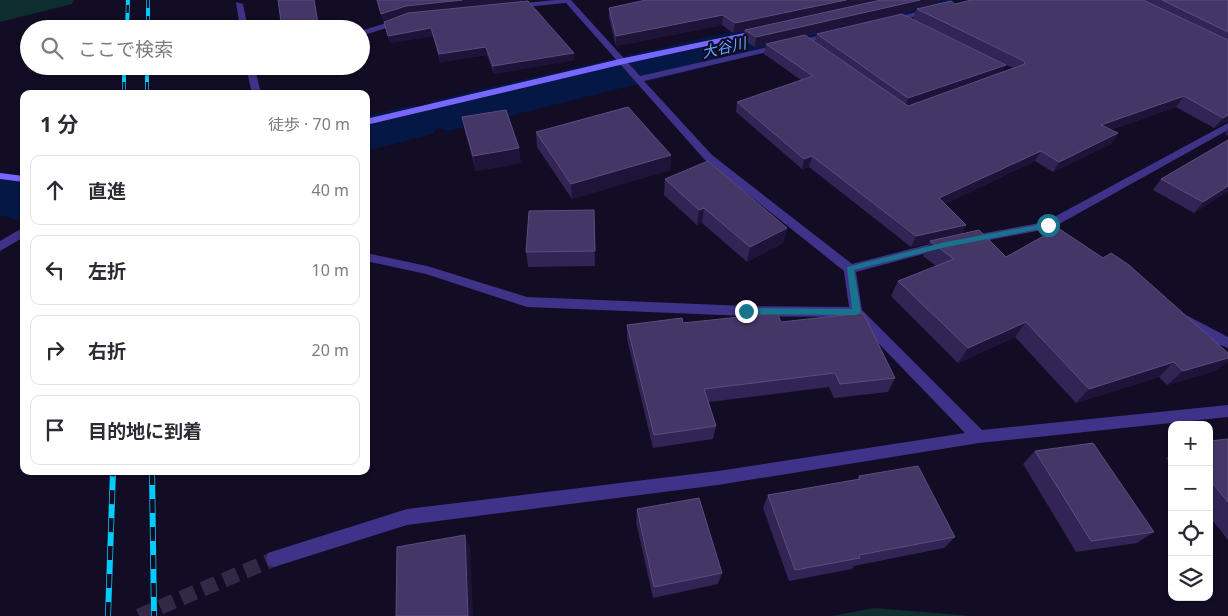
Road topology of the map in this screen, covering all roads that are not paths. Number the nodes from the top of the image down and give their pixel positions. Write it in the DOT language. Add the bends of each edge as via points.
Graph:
graph roads {
  1 [pos="239,4"];
  2 [pos="502,8"];
  3 [pos="939,9"];
  4 [pos="408,17"];
  5 [pos="900,18"];
  6 [pos="242,20"];
  7 [pos="881,22"];
  8 [pos="918,26"];
  9 [pos="766,30"];
  10 [pos="370,31"];
  11 [pos="842,31"];
  12 [pos="624,60"];
  13 [pos="253,75"];
  14 [pos="640,79"];
  15 [pos="256,90"];
  16 [pos="370,121"];
  17 [pos="1228,126"];
  18 [pos="0,176"];
  19 [pos="20,178"];
  20 [pos="20,234"];
  21 [pos="0,247"];
  22 [pos="370,258"];
  23 [pos="850,268"];
  24 [pos="856,312"];
  25 [pos="1176,313"];
  26 [pos="1228,343"];
  27 [pos="1228,411"];
  28 [pos="979,437"];
  29 [pos="274,559"];
  1 -- 6 [label="street"];
  2 -- 12 [label="street" via="568,1"];
  3 -- 5 [label="street"];
  4 -- 10 [label="street"];
  5 -- 7 [label="street"];
  5 -- 8 [label="street"];
  9 -- 12 [label="street"];
  11 -- 14 [label="street" via="808,43"];
  12 -- 14 [label="street"];
  12 -- 16 [label="street"];
  13 -- 15 [label="street"];
  14 -- 23 [label="street" via="708,157"];
  17 -- 23 [label="street" via="1052,228 946,244"];
  18 -- 19 [label="street"];
  20 -- 21 [label="street"];
  22 -- 24 [label="street" via="427,270 527,302"];
  23 -- 24 [label="street"];
  24 -- 28 [label="street"];
  25 -- 26 [label="street" via="1209,335"];
  27 -- 28 [label="street"];
  28 -- 29 [label="street" via="718,478 407,517"];
}
